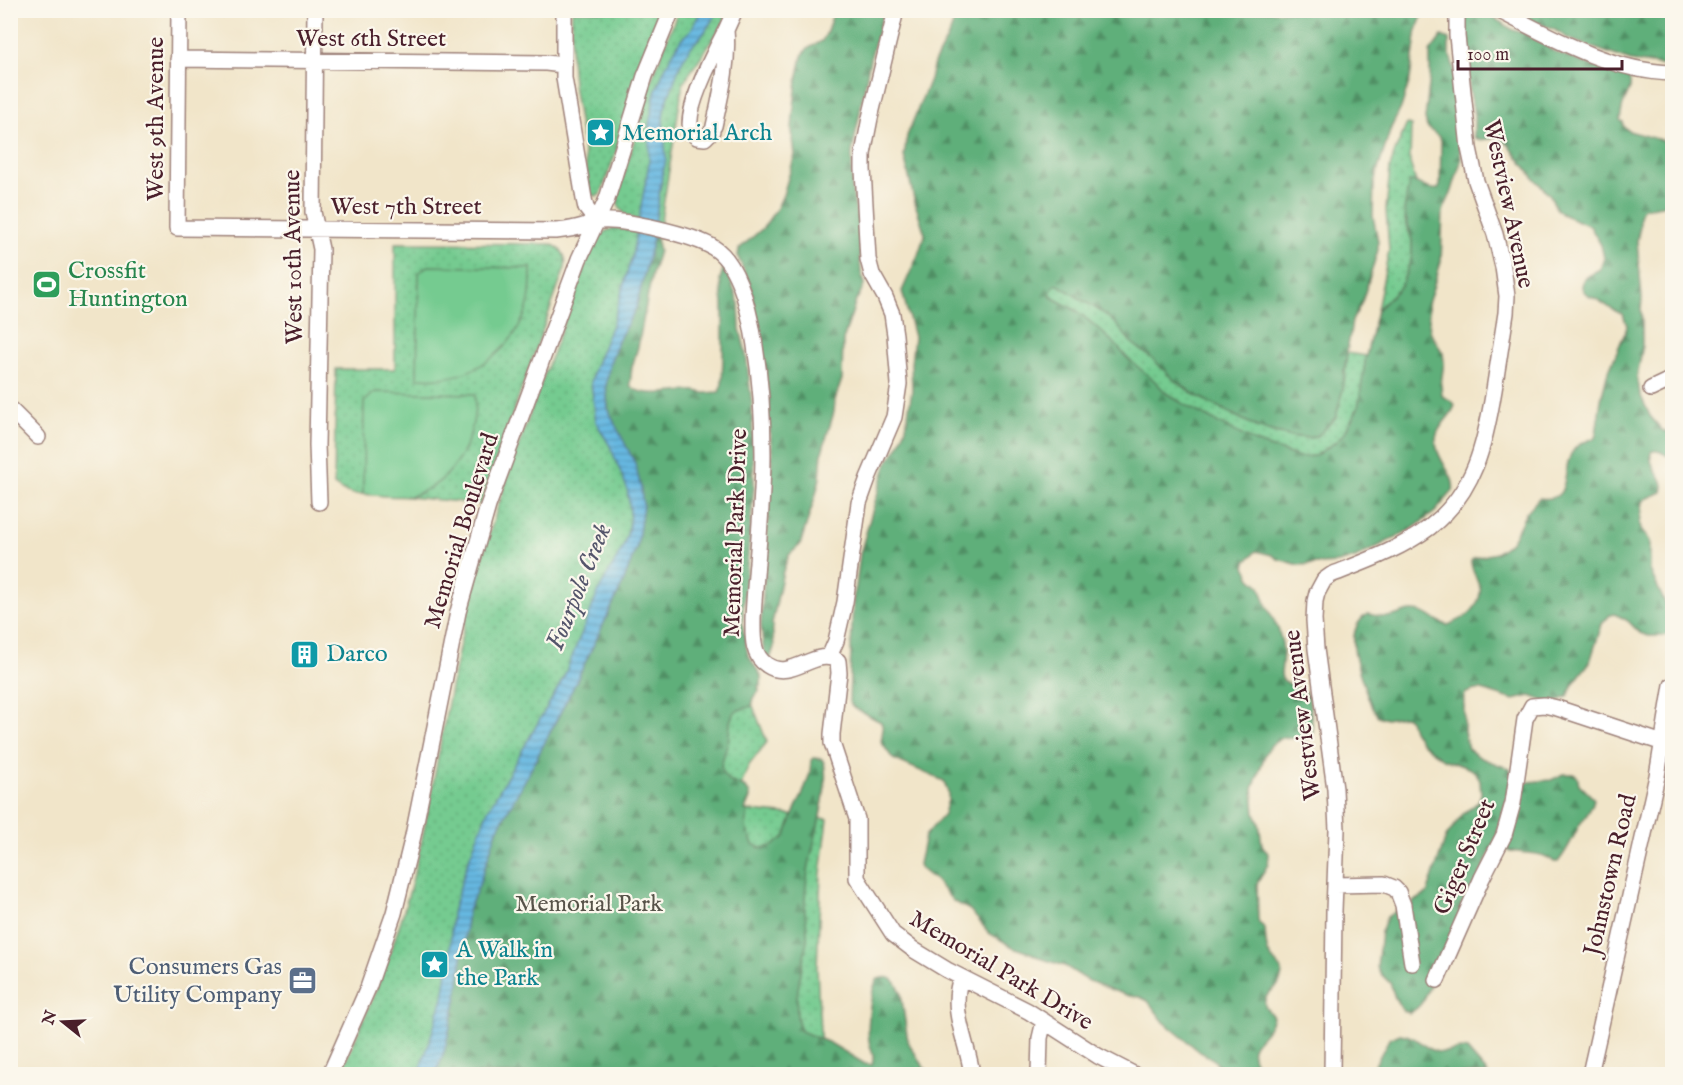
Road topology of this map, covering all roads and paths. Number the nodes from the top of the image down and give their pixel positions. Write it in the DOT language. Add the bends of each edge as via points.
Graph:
graph roads {
  1 [pos="179,10"];
  2 [pos="315,10"];
  3 [pos="564,10"];
  4 [pos="672,10"];
  5 [pos="735,10"];
  6 [pos="896,10"];
  7 [pos="1456,10"];
  8 [pos="1498,10"];
  9 [pos="726,30"];
  10 [pos="178,59"];
  11 [pos="315,61"];
  12 [pos="563,64"];
  13 [pos="1672,74"];
  14 [pos="596,221"];
  15 [pos="177,228"];
  16 [pos="316,228"];
  17 [pos="1672,379"];
  18 [pos="1651,389"];
  19 [pos="10,409"];
  20 [pos="38,437"];
  21 [pos="319,502"];
  22 [pos="829,657"];
  23 [pos="1672,685"];
  24 [pos="1663,743"];
  25 [pos="1335,885"];
  26 [pos="1412,963"];
  27 [pos="961,978"];
  28 [pos="1437,980"];
  29 [pos="1044,1021"];
  30 [pos="330,1074"];
  31 [pos="972,1074"];
  32 [pos="1039,1074"];
  33 [pos="1133,1074"];
  34 [pos="1332,1074"];
  35 [pos="1590,1074"];
  1 -- 10 [label="street, West 9th Avenue"];
  2 -- 11 [label="street, West 10th Avenue"];
  3 -- 12 [label="street"];
  4 -- 14 [label="street, Memorial Boulevard" via="645,76 611,190"];
  5 -- 9 [label="street"];
  6 -- 22 [label="street" via="863,154 868,259 892,314 898,394 891,427 859,503 846,602"];
  7 -- 25 [label="street, Westview Avenue" via="1470,157 1503,267 1506,313 1487,433 1460,495 1440,519 1418,535 1324,580 1315,601 1314,632 1337,802"];
  8 -- 13 [label="street" via="1612,63"];
  9 -- 9 [label="street" via="723,82 713,128 705,138 697,137 691,117 699,88"];
  10 -- 11 [label="street, West 6th Street"];
  10 -- 15 [label="street, West 9th Avenue"];
  11 -- 12 [label="street, West 6th Street"];
  11 -- 16 [label="street, West 10th Avenue"];
  12 -- 14 [label="street" via="584,199"];
  14 -- 16 [label="street, West 7th Street" via="556,231"];
  14 -- 22 [label="street, Memorial Park Drive" via="616,221 695,239 719,251 737,276 755,344 763,454 753,618 755,648 764,663 779,670"];
  14 -- 30 [label="street, Memorial Boulevard" via="488,506 458,612 394,913 368,988"];
  15 -- 16 [label="street, West 7th Street"];
  16 -- 21 [label="street, West 10th Avenue" via="321,249"];
  17 -- 18 [label="street"];
  19 -- 20 [label="street"];
  22 -- 27 [label="street, Memorial Park Drive" via="838,661 839,667 831,734 857,819 857,878 893,934"];
  23 -- 24 [label="street, Johnstown Road"];
  24 -- 28 [label="street, Giger Street" via="1557,708 1532,706 1525,718 1513,803 1504,835"];
  24 -- 35 [label="street, Johnstown Road"];
  25 -- 26 [label="street" via="1384,884 1398,892"];
  25 -- 34 [label="street, Westview Avenue"];
  27 -- 29 [label="street, Memorial Park Drive"];
  27 -- 31 [label="street" via="958,1016"];
  29 -- 32 [label="street"];
  29 -- 33 [label="street, Memorial Park Drive"];
}
